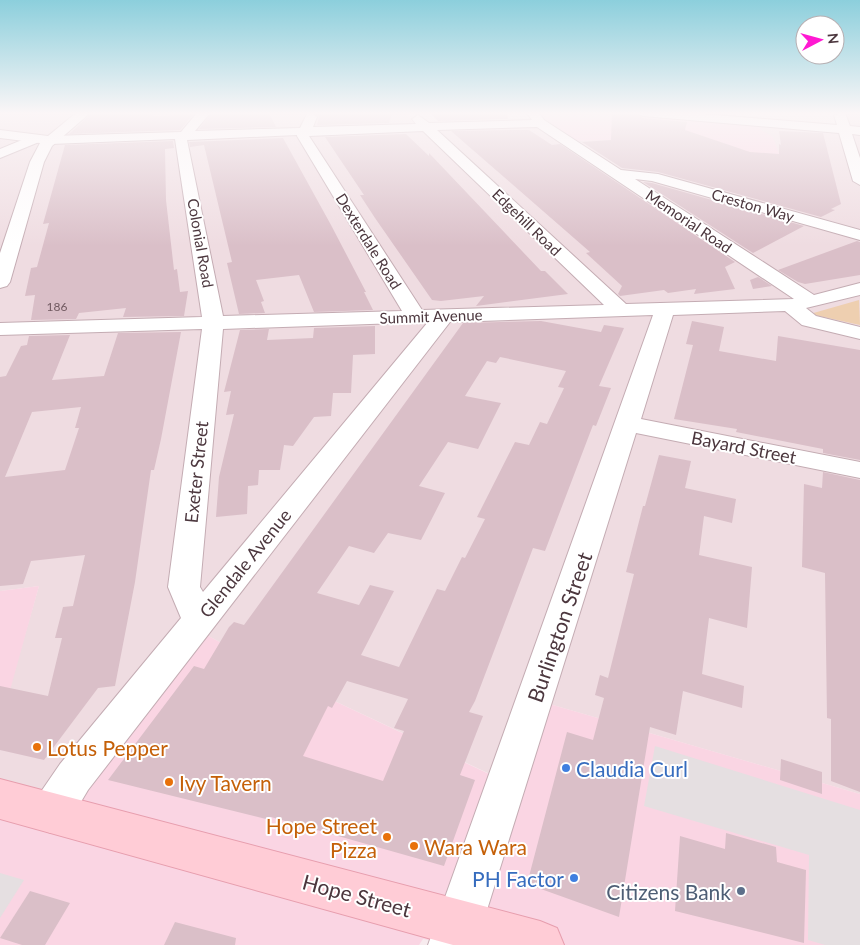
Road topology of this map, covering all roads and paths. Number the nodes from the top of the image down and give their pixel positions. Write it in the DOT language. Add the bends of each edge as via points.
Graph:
graph roads {
  1 [pos="39,157"];
  2 [pos="184,157"];
  3 [pos="318,157"];
  4 [pos="458,157"];
  5 [pos="594,157"];
  6 [pos="853,157"];
  7 [pos="616,172"];
  8 [pos="860,181"];
  9 [pos="853,216"];
  10 [pos="833,228"];
  11 [pos="860,235"];
  12 [pos="0,282"];
  13 [pos="860,289"];
  14 [pos="812,302"];
  15 [pos="790,305"];
  16 [pos="665,309"];
  17 [pos="621,310"];
  18 [pos="430,316"];
  19 [pos="212,323"];
  20 [pos="0,330"];
  21 [pos="860,333"];
  22 [pos="627,424"];
  23 [pos="860,470"];
  24 [pos="199,619"];
  25 [pos="0,799"];
  26 [pos="51,814"];
  27 [pos="457,934"];
  28 [pos="540,945"];
  1 -- 12 [label="street"];
  2 -- 19 [label="street, Colonial Road" via="212,303"];
  3 -- 18 [label="street, Dexterdale Road"];
  4 -- 17 [label="street, Edgehill Road"];
  5 -- 7 [label="street, Memorial Road"];
  6 -- 8 [label="street"];
  7 -- 10 [label="street, Creston Way" via="653,177"];
  7 -- 14 [label="street, Memorial Road"];
  9 -- 10 [label="street"];
  10 -- 11 [label="street, Creston Way"];
  13 -- 14 [label="street, Summit Avenue"];
  14 -- 15 [label="street, Summit Avenue"];
  15 -- 16 [label="street, Summit Avenue"];
  15 -- 21 [label="street" via="808,321"];
  16 -- 17 [label="street, Summit Avenue"];
  16 -- 22 [label="street, Burlington Street"];
  17 -- 18 [label="street, Summit Avenue"];
  18 -- 19 [label="street, Summit Avenue"];
  18 -- 24 [label="street, Glendale Avenue"];
  19 -- 20 [label="street, Summit Avenue"];
  19 -- 24 [label="street, Exeter Street" via="184,587"];
  22 -- 23 [label="street, Bayard Street"];
  22 -- 27 [label="street, Burlington Street"];
  24 -- 26 [label="street, Glendale Avenue" via="74,777"];
  25 -- 26 [label="main road, Hope Street"];
  26 -- 27 [label="main road, Hope Street"];
  27 -- 28 [label="main road, Hope Street"];
}
